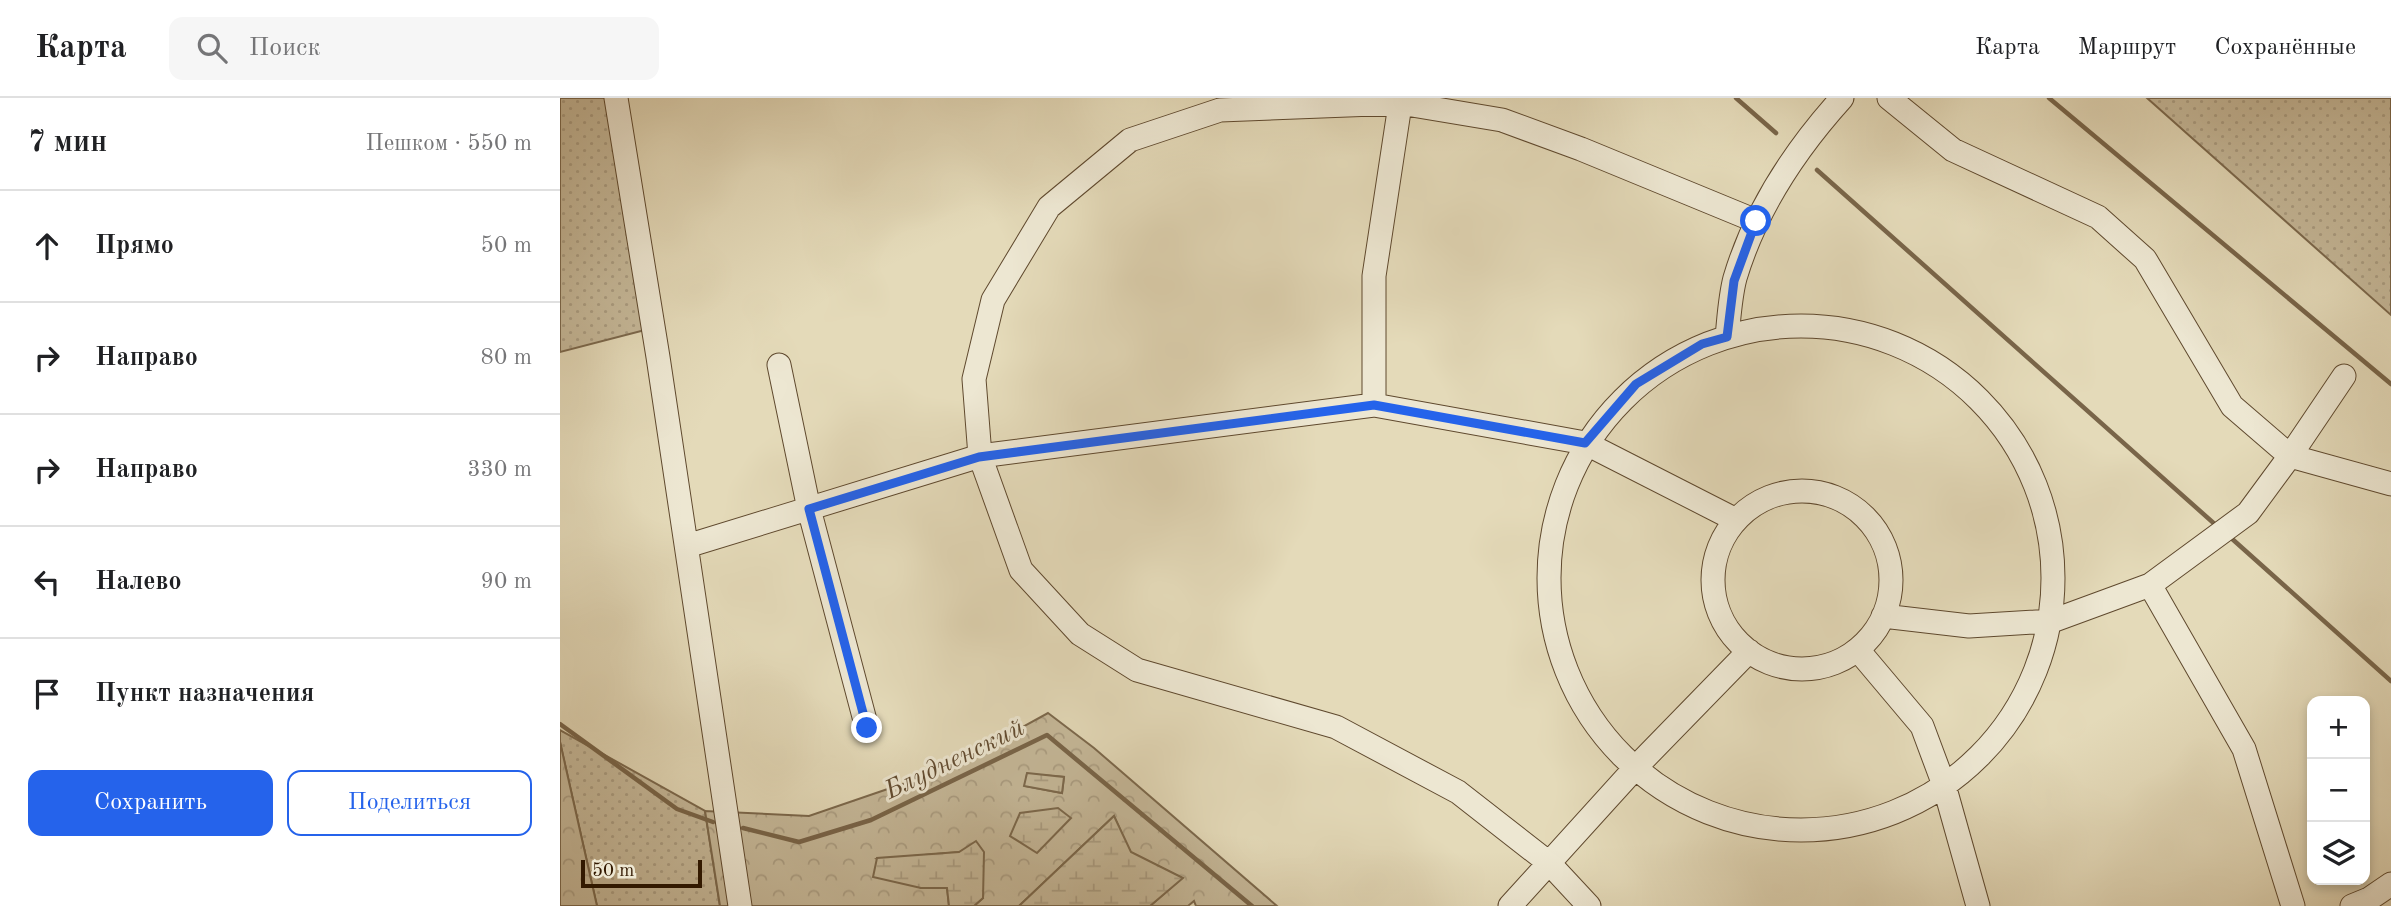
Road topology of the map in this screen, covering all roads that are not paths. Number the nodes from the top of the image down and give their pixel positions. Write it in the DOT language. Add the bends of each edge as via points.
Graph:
graph roads {
  1 [pos="616,98"];
  2 [pos="1842,98"];
  3 [pos="1889,98"];
  4 [pos="1400,101"];
  5 [pos="1756,221"];
  6 [pos="1727,337"];
  7 [pos="779,365"];
  8 [pos="2344,376"];
  9 [pos="1374,405"];
  10 [pos="1585,443"];
  11 [pos="979,457"];
  12 [pos="2290,457"];
  13 [pos="2391,484"];
  14 [pos="809,509"];
  15 [pos="1736,520"];
  16 [pos="687,546"];
  17 [pos="2150,585"];
  18 [pos="1883,616"];
  19 [pos="2052,621"];
  20 [pos="1858,650"];
  21 [pos="1749,651"];
  22 [pos="867,728"];
  23 [pos="1636,767"];
  24 [pos="1944,785"];
  25 [pos="1549,863"];
  26 [pos="2391,884"];
  27 [pos="740,906"];
  28 [pos="1510,906"];
  29 [pos="1590,906"];
  30 [pos="1978,906"];
  31 [pos="2293,906"];
  32 [pos="2352,906"];
  1 -- 16 [label="street"];
  2 -- 5 [label="street" via="1810,134"];
  3 -- 12 [label="street" via="1953,150 2098,217 2145,259 2232,406"];
  4 -- 5 [label="street" via="1503,120"];
  4 -- 9 [label="street" via="1374,276"];
  4 -- 11 [label="street" via="1220,110 1130,140 1049,207 993,300 974,379"];
  5 -- 6 [label="street" via="1734,281"];
  6 -- 10 [label="street" via="1702,344 1636,384"];
  6 -- 19 [label="street" via="1777,325 1855,329 1927,357 1988,405 2032,469 2054,544"];
  7 -- 14 [label="street"];
  8 -- 12 [label="street"];
  9 -- 10 [label="street"];
  9 -- 11 [label="street"];
  10 -- 15 [label="street"];
  10 -- 23 [label="street" via="1554,518 1548,599 1567,678 1611,746"];
  11 -- 14 [label="street"];
  11 -- 25 [label="street" via="1021,570 1080,634 1136,670 1336,727 1458,792"];
  12 -- 13 [label="street"];
  12 -- 17 [label="street" via="2248,513"];
  14 -- 16 [label="street"];
  14 -- 22 [label="street"];
  15 -- 18 [label="street" via="1759,502 1786,492 1816,492 1844,501 1867,518 1884,543 1892,571"];
  15 -- 21 [label="street" via="1720,545 1713,574 1716,603 1728,630"];
  16 -- 27 [label="street"];
  17 -- 19 [label="street"];
  17 -- 31 [label="street" via="2244,749"];
  18 -- 19 [label="street" via="1969,626"];
  18 -- 20 [label="street"];
  19 -- 24 [label="street" via="2026,698 1976,762"];
  20 -- 21 [label="street" via="1833,664 1804,669 1775,665"];
  20 -- 24 [label="street" via="1922,726"];
  21 -- 23 [label="street"];
  23 -- 24 [label="street" via="1674,798 1750,827 1831,830 1909,808"];
  23 -- 25 [label="street"];
  24 -- 30 [label="street"];
  25 -- 28 [label="street"];
  25 -- 29 [label="street"];
  26 -- 32 [label="street"];
}
